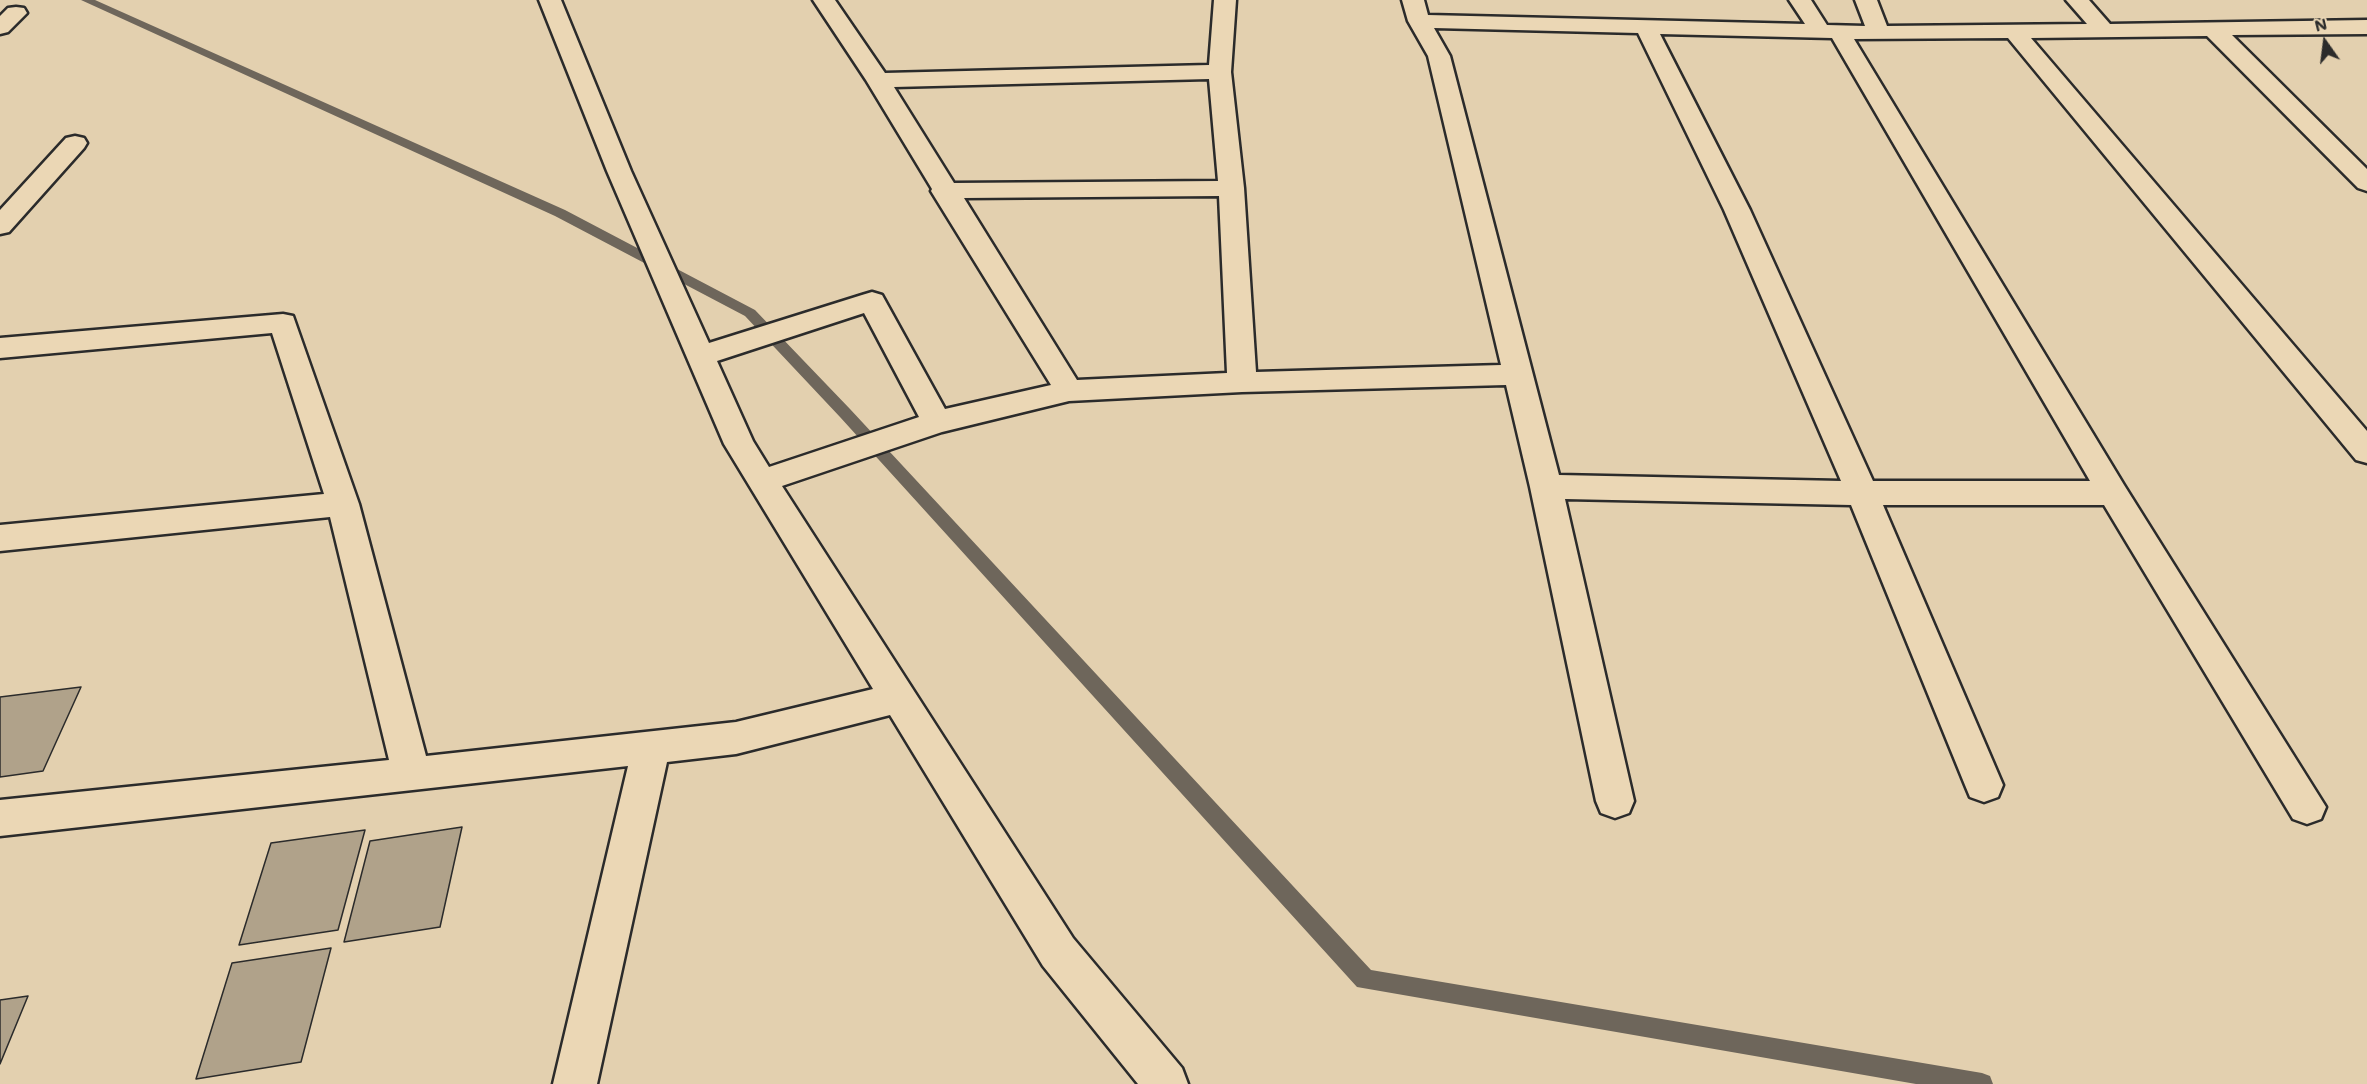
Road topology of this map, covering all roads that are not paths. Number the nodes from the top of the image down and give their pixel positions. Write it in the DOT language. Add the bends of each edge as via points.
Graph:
graph roads {
  1 [pos="550,0"];
  2 [pos="824,0"];
  3 [pos="1225,0"];
  4 [pos="1546,0"];
  5 [pos="1800,0"];
  6 [pos="1866,0"];
  7 [pos="2077,0"];
  8 [pos="1416,11"];
  9 [pos="1555,24"];
  10 [pos="1645,26"];
  11 [pos="2367,27"];
  12 [pos="2103,29"];
  13 [pos="2214,30"];
  14 [pos="1829,31"];
  15 [pos="1879,33"];
  16 [pos="2015,33"];
  17 [pos="1220,72"];
  18 [pos="878,80"];
  19 [pos="75,143"];
  20 [pos="2367,183"];
  21 [pos="1231,188"];
  22 [pos="944,191"];
  23 [pos="0,226"];
  24 [pos="0,348"];
  25 [pos="700,356"];
  26 [pos="1519,375"];
  27 [pos="1242,382"];
  28 [pos="1069,391"];
  29 [pos="937,422"];
  30 [pos="2367,452"];
  31 [pos="762,481"];
  32 [pos="1546,487"];
  33 [pos="1862,493"];
  34 [pos="2113,493"];
  35 [pos="343,504"];
  36 [pos="0,538"];
  37 [pos="898,698"];
  38 [pos="651,747"];
  39 [pos="412,774"];
  40 [pos="1984,785"];
  41 [pos="1615,801"];
  42 [pos="2307,807"];
  43 [pos="0,818"];
  44 [pos="574,1084"];
  45 [pos="1166,1084"];
  1 -- 25 [label="street"];
  2 -- 18 [label="street"];
  3 -- 17 [label="street"];
  4 -- 9 [label="street"];
  5 -- 14 [label="street"];
  6 -- 15 [label="street"];
  7 -- 12 [label="street"];
  8 -- 9 [label="street"];
  8 -- 26 [label="street" via="1439,56"];
  9 -- 10 [label="street"];
  10 -- 14 [label="street" via="1679,18"];
  10 -- 33 [label="street" via="1737,210"];
  11 -- 13 [label="street"];
  12 -- 13 [label="street"];
  12 -- 16 [label="street"];
  13 -- 20 [label="street"];
  14 -- 15 [label="street"];
  14 -- 34 [label="street"];
  15 -- 16 [label="street"];
  16 -- 30 [label="street"];
  17 -- 18 [label="street"];
  17 -- 21 [label="street"];
  18 -- 22 [label="street"];
  19 -- 23 [label="street"];
  21 -- 22 [label="street"];
  21 -- 27 [label="street"];
  22 -- 28 [label="street"];
  24 -- 35 [label="street" via="284,323"];
  25 -- 29 [label="street" via="872,302"];
  25 -- 31 [label="street" via="739,444"];
  26 -- 27 [label="street"];
  26 -- 32 [label="street"];
  27 -- 28 [label="street"];
  28 -- 29 [label="street"];
  29 -- 31 [label="street"];
  31 -- 37 [label="street"];
  32 -- 33 [label="street"];
  32 -- 41 [label="street"];
  33 -- 34 [label="street"];
  33 -- 40 [label="street"];
  34 -- 42 [label="street"];
  35 -- 36 [label="street"];
  35 -- 39 [label="street"];
  37 -- 38 [label="street" via="736,738"];
  37 -- 45 [label="street" via="1058,952"];
  38 -- 39 [label="street"];
  38 -- 44 [label="street"];
  39 -- 43 [label="street"];
}
